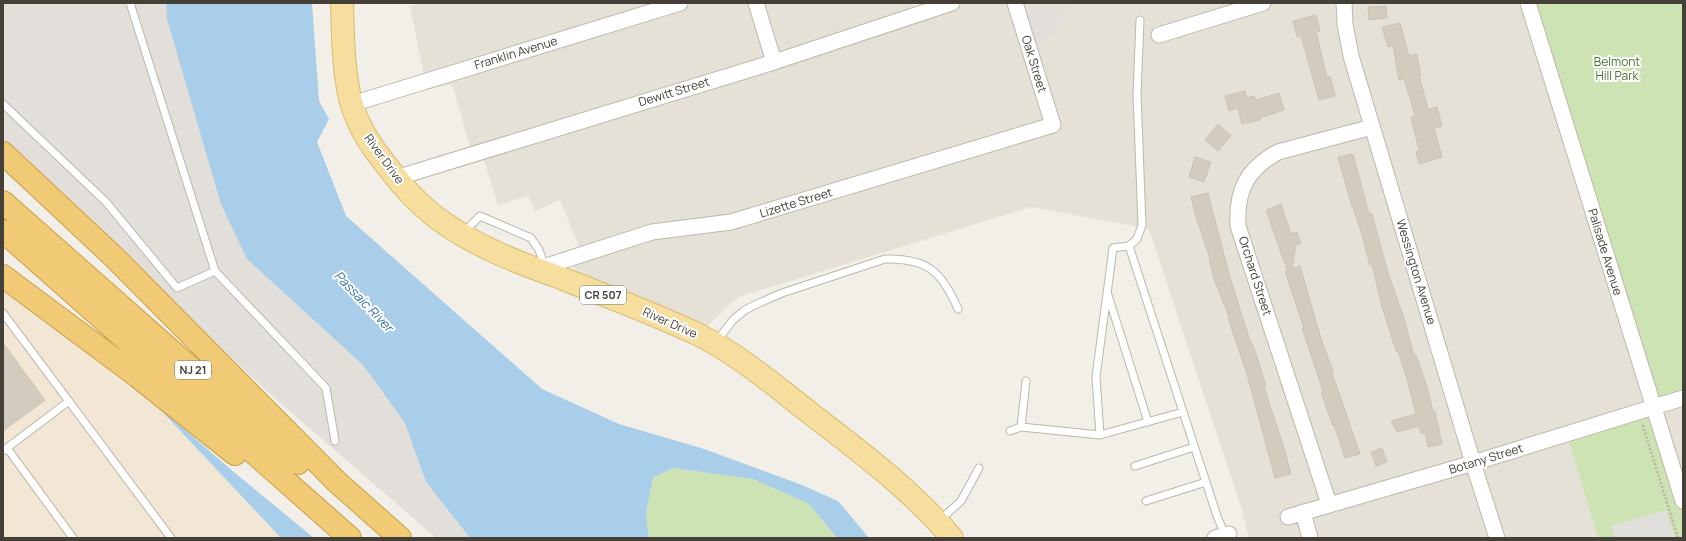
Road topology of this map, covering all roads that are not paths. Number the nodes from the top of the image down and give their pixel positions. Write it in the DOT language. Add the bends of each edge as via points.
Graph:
graph roads {
  1 [pos="130,3"];
  2 [pos="342,3"];
  3 [pos="680,3"];
  4 [pos="756,3"];
  5 [pos="952,3"];
  6 [pos="1015,3"];
  7 [pos="1263,3"];
  8 [pos="1344,3"];
  9 [pos="1528,3"];
  10 [pos="1140,20"];
  11 [pos="1158,35"];
  12 [pos="774,62"];
  13 [pos="3,104"];
  14 [pos="352,104"];
  15 [pos="1053,125"];
  16 [pos="1372,127"];
  17 [pos="3,153"];
  18 [pos="396,178"];
  19 [pos="3,202"];
  20 [pos="3,231"];
  21 [pos="1129,246"];
  22 [pos="541,268"];
  23 [pos="215,271"];
  24 [pos="3,276"];
  25 [pos="1107,293"];
  26 [pos="958,309"];
  27 [pos="3,313"];
  28 [pos="714,344"];
  29 [pos="1026,381"];
  30 [pos="1683,398"];
  31 [pos="69,401"];
  32 [pos="1654,407"];
  33 [pos="1183,412"];
  34 [pos="1148,422"];
  35 [pos="1021,427"];
  36 [pos="1010,431"];
  37 [pos="1100,435"];
  38 [pos="336,441"];
  39 [pos="1194,447"];
  40 [pos="5,450"];
  41 [pos="1473,463"];
  42 [pos="1134,466"];
  43 [pos="979,468"];
  44 [pos="1206,482"];
  45 [pos="1146,501"];
  46 [pos="1683,501"];
  47 [pos="1329,504"];
  48 [pos="1303,512"];
  49 [pos="1288,517"];
  50 [pos="938,522"];
  51 [pos="1225,536"];
  52 [pos="74,538"];
  53 [pos="171,538"];
  54 [pos="334,538"];
  55 [pos="350,538"];
  56 [pos="383,538"];
  57 [pos="400,538"];
  58 [pos="952,538"];
  59 [pos="1310,538"];
  60 [pos="1497,538"];
  1 -- 23 [label="lane"];
  2 -- 14 [label="main road, River Drive / CR 507" via="346,76"];
  3 -- 14 [label="street, Franklin Avenue"];
  4 -- 12 [label="street"];
  5 -- 12 [label="street, Dewitt Street"];
  6 -- 15 [label="street, Oak Street"];
  7 -- 11 [label="street"];
  8 -- 16 [label="street, Wessington Avenue" via="1351,56"];
  9 -- 32 [label="street, Palisade Avenue"];
  10 -- 21 [label="lane" via="1138,94 1142,225 1137,240"];
  12 -- 18 [label="street, Dewitt Street"];
  13 -- 23 [label="lane" via="106,202 177,288"];
  14 -- 18 [label="main road, River Drive / CR 507" via="376,153"];
  15 -- 22 [label="street, Lizette Street" via="731,222 652,232"];
  16 -- 41 [label="street, Wessington Avenue"];
  16 -- 47 [label="street, Orchard Street" via="1278,152 1266,159 1246,181 1237,211 1238,226"];
  17 -- 57 [label="highway" via="115,258 337,482"];
  18 -- 22 [label="main road, River Drive / CR 507" via="439,220 461,234 500,255"];
  19 -- 56 [label="highway, NJ 21"];
  20 -- 55 [label="highway, NJ 21"];
  21 -- 25 [label="lane" via="1113,248"];
  21 -- 33 [label="lane"];
  22 -- 28 [label="main road, River Drive / CR 507"];
  23 -- 38 [label="lane" via="326,388"];
  24 -- 54 [label="highway" via="142,381 270,483"];
  25 -- 34 [label="lane"];
  25 -- 37 [label="lane" via="1096,377"];
  26 -- 28 [label="lane" via="949,287 935,271 902,259 885,259 759,303 733,320"];
  27 -- 31 [label="lane"];
  28 -- 50 [label="main road, River Drive / CR 507" via="763,376 864,455"];
  29 -- 35 [label="lane"];
  30 -- 32 [label="street, Botany Street"];
  31 -- 40 [label="lane"];
  31 -- 53 [label="lane"];
  32 -- 41 [label="street, Botany Street"];
  32 -- 46 [label="street, Palisade Avenue"];
  33 -- 34 [label="lane"];
  33 -- 39 [label="lane"];
  34 -- 37 [label="lane"];
  35 -- 36 [label="lane"];
  35 -- 37 [label="lane"];
  39 -- 42 [label="lane"];
  39 -- 44 [label="lane"];
  40 -- 52 [label="lane"];
  41 -- 47 [label="street, Botany Street"];
  41 -- 60 [label="street, Wessington Avenue"];
  43 -- 50 [label="lane" via="961,501"];
  44 -- 45 [label="lane"];
  44 -- 51 [label="lane"];
  47 -- 48 [label="street, Botany Street"];
  48 -- 49 [label="street, Botany Street"];
  48 -- 59 [label="street"];
  50 -- 58 [label="main road, River Drive / CR 507"];
}
